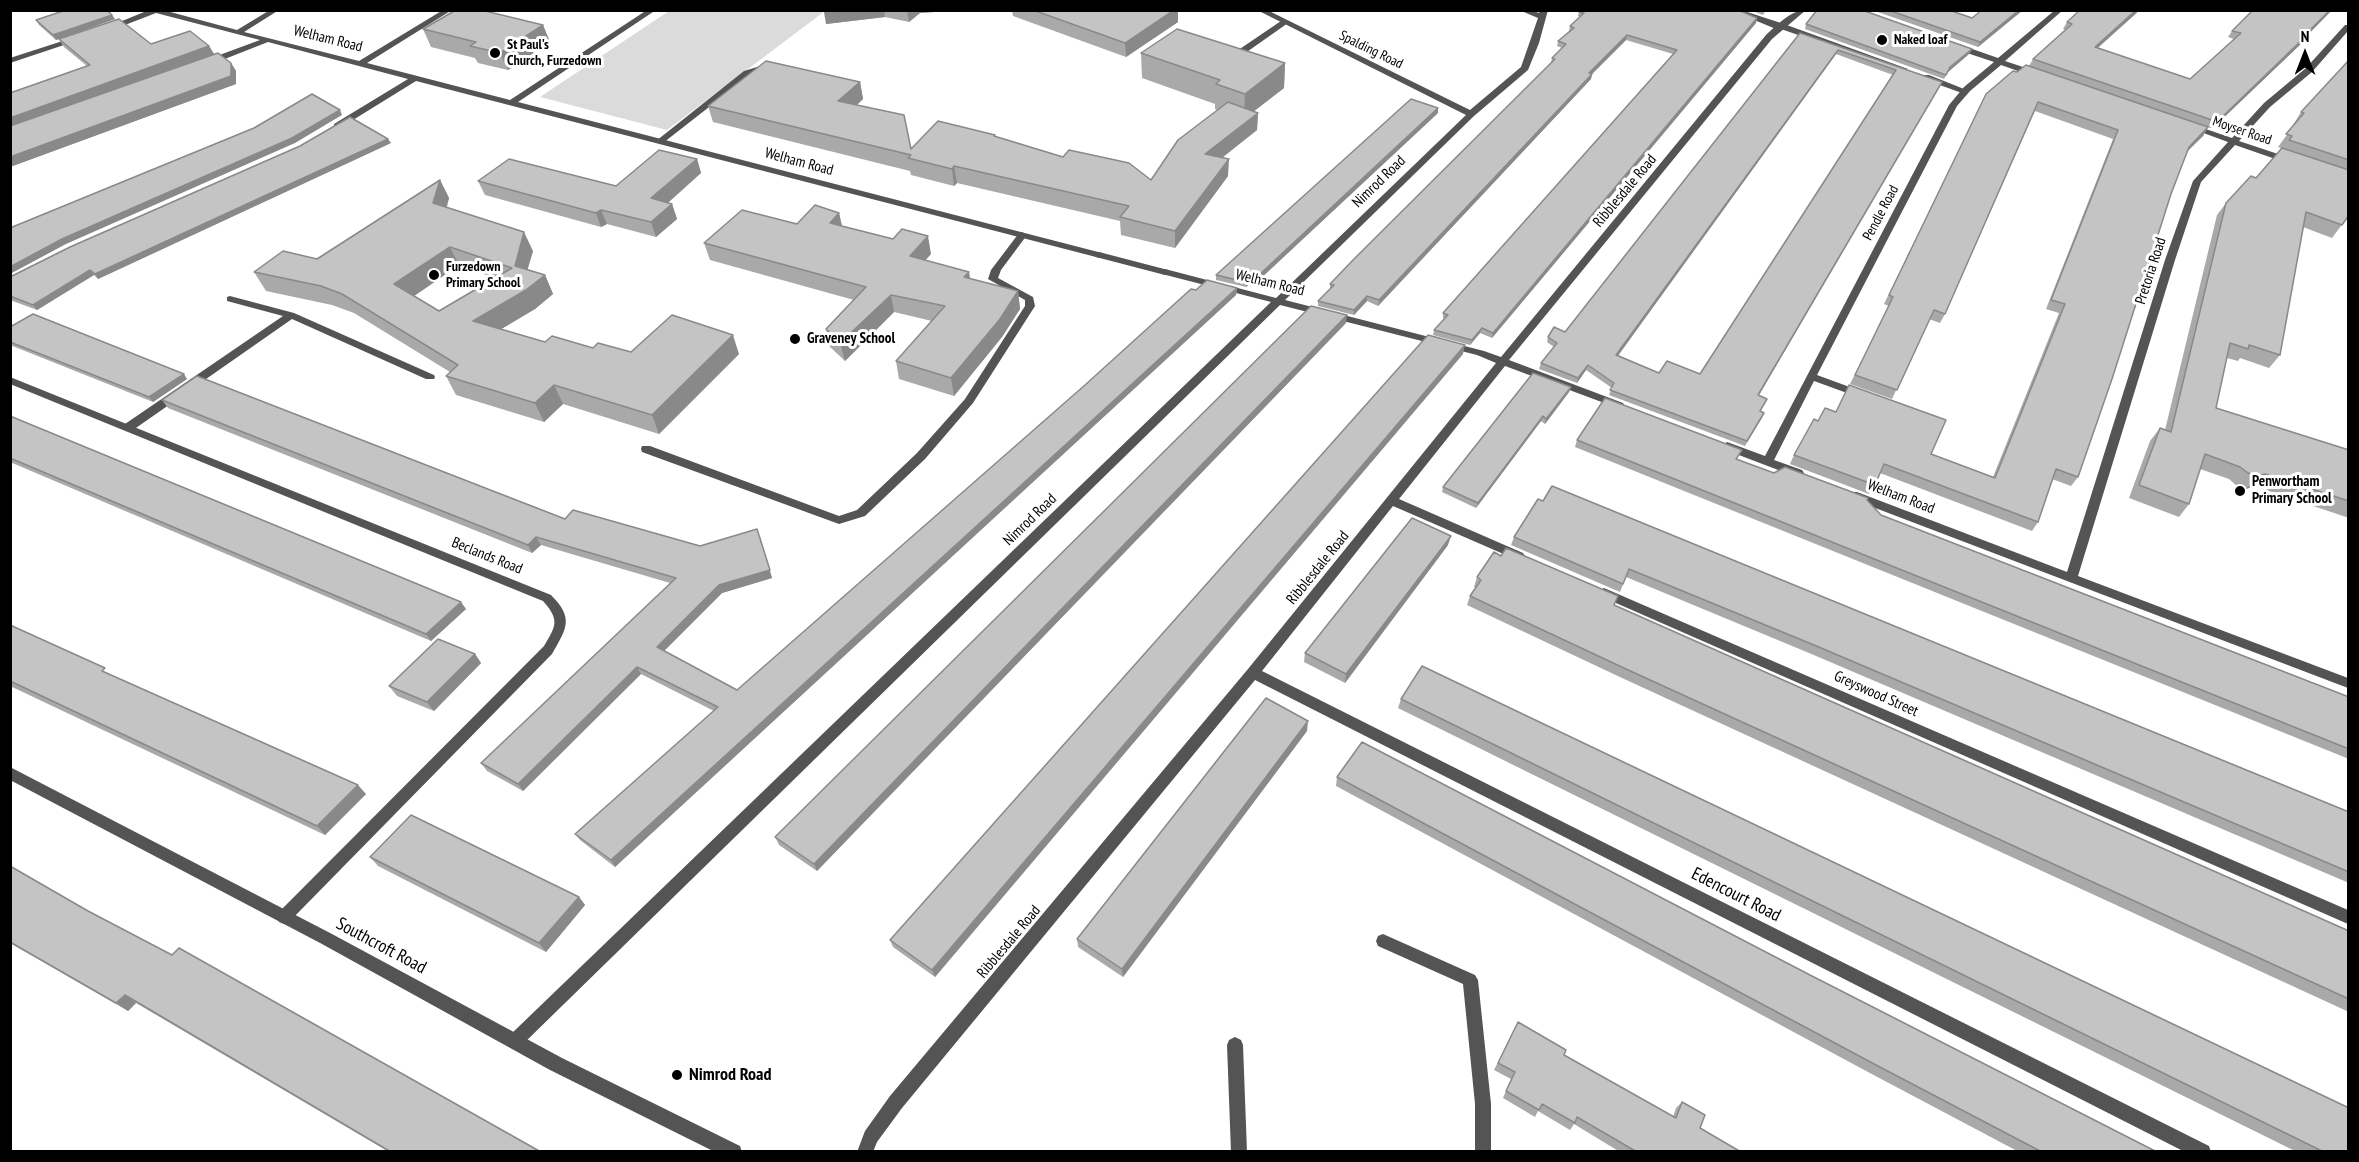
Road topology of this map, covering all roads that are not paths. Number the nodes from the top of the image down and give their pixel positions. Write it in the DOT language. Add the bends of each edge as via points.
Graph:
graph roads {
  1 [pos="276,10"];
  2 [pos="449,10"];
  3 [pos="653,10"];
  4 [pos="1260,10"];
  5 [pos="1522,10"];
  6 [pos="1733,10"];
  7 [pos="1803,10"];
  8 [pos="2060,10"];
  9 [pos="154,11"];
  10 [pos="1543,13"];
  11 [pos="1284,23"];
  12 [pos="1780,26"];
  13 [pos="2349,27"];
  14 [pos="101,31"];
  15 [pos="238,32"];
  16 [pos="90,34"];
  17 [pos="267,40"];
  18 [pos="1943,42"];
  19 [pos="10,61"];
  20 [pos="2000,61"];
  21 [pos="1227,62"];
  22 [pos="362,63"];
  23 [pos="202,64"];
  24 [pos="776,68"];
  25 [pos="1911,72"];
  26 [pos="1922,76"];
  27 [pos="2045,77"];
  28 [pos="415,78"];
  29 [pos="1965,91"];
  30 [pos="513,102"];
  31 [pos="1471,114"];
  32 [pos="2177,122"];
  33 [pos="330,130"];
  34 [pos="2232,141"];
  35 [pos="664,142"];
  36 [pos="656,153"];
  37 [pos="2296,163"];
  38 [pos="1022,235"];
  39 [pos="230,299"];
  40 [pos="1278,301"];
  41 [pos="291,315"];
  42 [pos="1503,361"];
  43 [pos="430,377"];
  44 [pos="1812,377"];
  45 [pos="10,380"];
  46 [pos="1875,399"];
  47 [pos="1628,408"];
  48 [pos="129,427"];
  49 [pos="1714,441"];
  50 [pos="646,449"];
  51 [pos="1767,462"];
  52 [pos="1811,478"];
  53 [pos="1843,491"];
  54 [pos="1391,500"];
  55 [pos="1533,562"];
  56 [pos="2071,578"];
  57 [pos="1587,585"];
  58 [pos="1253,673"];
  59 [pos="2349,683"];
  60 [pos="10,773"];
  61 [pos="284,917"];
  62 [pos="2349,917"];
  63 [pos="1383,941"];
  64 [pos="516,1040"];
  65 [pos="1235,1046"];
  66 [pos="734,1152"];
  67 [pos="865,1152"];
  68 [pos="1239,1152"];
  69 [pos="1483,1152"];
  70 [pos="2203,1152"];
  1 -- 15 [label="street"];
  2 -- 22 [label="street"];
  3 -- 30 [label="street"];
  4 -- 11 [label="street, Spalding Road"];
  5 -- 10 [label="street"];
  6 -- 12 [label="street"];
  7 -- 12 [label="street, Ribblesdale Road"];
  8 -- 20 [label="street, Pendle Road"];
  9 -- 14 [label="street"];
  9 -- 15 [label="street, Welham Road"];
  10 -- 31 [label="street, Nimrod Road" via="1525,68"];
  11 -- 21 [label="street"];
  11 -- 31 [label="street, Spalding Road"];
  12 -- 25 [label="street"];
  12 -- 42 [label="street, Ribblesdale Road"];
  13 -- 34 [label="street, Pretoria Road"];
  15 -- 17 [label="street, Welham Road"];
  16 -- 19 [label="street"];
  17 -- 22 [label="street, Welham Road"];
  17 -- 23 [label="street"];
  18 -- 20 [label="street"];
  20 -- 27 [label="street"];
  20 -- 29 [label="street, Pendle Road"];
  22 -- 28 [label="street, Welham Road"];
  24 -- 35 [label="street" via="747,73"];
  26 -- 29 [label="street"];
  28 -- 30 [label="street, Welham Road"];
  28 -- 33 [label="street"];
  29 -- 44 [label="street, Pendle Road" via="1953,105"];
  30 -- 35 [label="street, Welham Road"];
  31 -- 40 [label="street, Nimrod Road"];
  32 -- 34 [label="street, Moyser Road"];
  34 -- 37 [label="street, Moyser Road"];
  34 -- 56 [label="street, Pretoria Road" via="2197,181"];
  35 -- 36 [label="street"];
  35 -- 38 [label="street, Welham Road"];
  38 -- 40 [label="street, Welham Road"];
  38 -- 50 [label="street" via="993,279 1030,299 1030,306 969,401 921,456 861,513 839,520"];
  39 -- 41 [label="street"];
  40 -- 42 [label="street, Welham Road"];
  40 -- 64 [label="street, Nimrod Road"];
  41 -- 43 [label="street"];
  41 -- 48 [label="street"];
  42 -- 47 [label="street, Welham Road"];
  42 -- 54 [label="street, Ribblesdale Road"];
  44 -- 46 [label="street"];
  44 -- 51 [label="street, Pendle Road"];
  45 -- 48 [label="street, Beclands Road"];
  48 -- 61 [label="street, Beclands Road" via="547,598 560,610 560,629 548,650"];
  49 -- 51 [label="street"];
  51 -- 52 [label="street"];
  53 -- 56 [label="street, Welham Road"];
  54 -- 55 [label="street"];
  54 -- 58 [label="street, Ribblesdale Road"];
  56 -- 59 [label="street, Welham Road"];
  57 -- 62 [label="street, Greyswood Street"];
  58 -- 67 [label="street, Ribblesdale Road" via="896,1102"];
  58 -- 70 [label="street, Edencourt Road"];
  60 -- 61 [label="street, Southcroft Road"];
  61 -- 64 [label="street, Southcroft Road"];
  63 -- 69 [label="street" via="1470,980 1483,1104"];
  64 -- 66 [label="street, Southcroft Road" via="555,1064"];
  65 -- 68 [label="street"];
}
